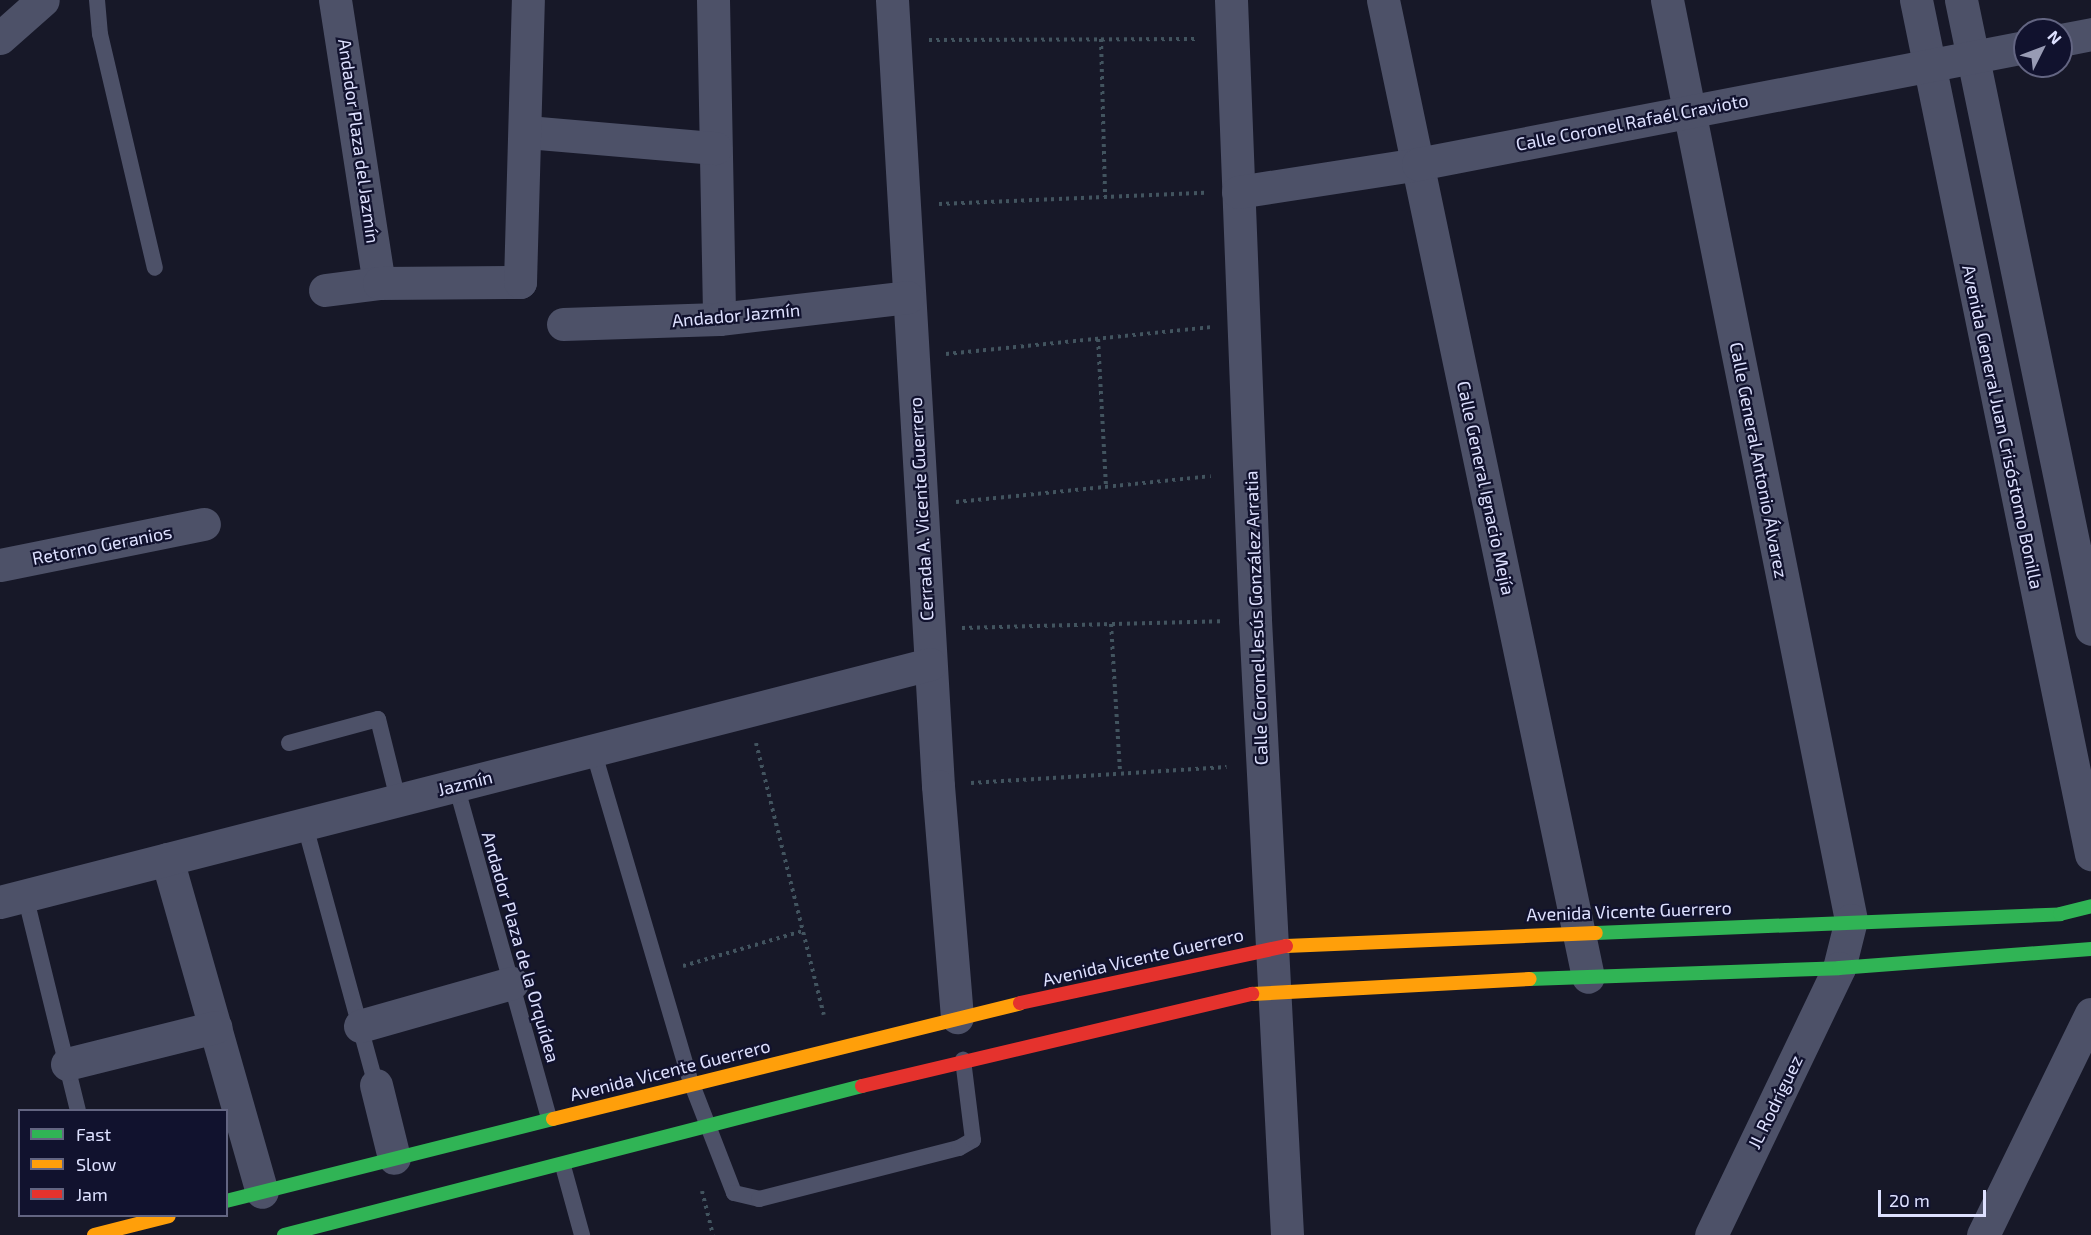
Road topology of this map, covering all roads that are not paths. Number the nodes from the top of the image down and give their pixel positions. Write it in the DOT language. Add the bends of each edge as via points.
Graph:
graph roads {
  1 [pos="43,0"];
  2 [pos="97,0"];
  3 [pos="335,0"];
  4 [pos="528,0"];
  5 [pos="712,0"];
  6 [pos="892,0"];
  7 [pos="1231,0"];
  8 [pos="1383,0"];
  9 [pos="1667,0"];
  10 [pos="1916,0"];
  11 [pos="1961,0"];
  12 [pos="2091,34"];
  13 [pos="0,38"];
  14 [pos="2073,38"];
  15 [pos="2013,50"];
  16 [pos="1973,58"];
  17 [pos="1929,65"];
  18 [pos="1690,110"];
  19 [pos="526,132"];
  20 [pos="716,148"];
  21 [pos="1418,164"];
  22 [pos="1238,192"];
  23 [pos="155,268"];
  24 [pos="379,283"];
  25 [pos="325,290"];
  26 [pos="908,297"];
  27 [pos="719,319"];
  28 [pos="563,324"];
  29 [pos="204,524"];
  30 [pos="0,565"];
  31 [pos="2091,629"];
  32 [pos="930,664"];
  33 [pos="289,743"];
  34 [pos="593,750"];
  35 [pos="456,786"];
  36 [pos="398,799"];
  37 [pos="304,822"];
  38 [pos="2091,854"];
  39 [pos="167,859"];
  40 [pos="13,898"];
  41 [pos="2091,906"];
  42 [pos="1851,920"];
  43 [pos="1578,931"];
  44 [pos="1270,947"];
  45 [pos="2091,949"];
  46 [pos="1839,968"];
  47 [pos="1588,977"];
  48 [pos="512,983"];
  49 [pos="1273,989"];
  50 [pos="2091,1014"];
  51 [pos="957,1017"];
  52 [pos="360,1026"];
  53 [pos="215,1027"];
  54 [pos="963,1060"];
  55 [pos="67,1064"];
  56 [pos="691,1082"];
  57 [pos="376,1085"];
  58 [pos="78,1109"];
  59 [pos="549,1119"];
  60 [pos="707,1128"];
  61 [pos="394,1158"];
  62 [pos="563,1166"];
  63 [pos="262,1192"];
  64 [pos="228,1200"];
  65 [pos="165,1217"];
  66 [pos="102,1227"];
  67 [pos="146,1228"];
  68 [pos="284,1235"];
  69 [pos="582,1235"];
  70 [pos="1287,1235"];
  71 [pos="1711,1235"];
  72 [pos="1983,1235"];
  1 -- 13 [label="street"];
  2 -- 23 [label="lane" via="100,34"];
  3 -- 24 [label="street, Andador Plaza del Jazmín"];
  4 -- 19 [label="street"];
  5 -- 20 [label="street"];
  6 -- 26 [label="street, Cerrada A. Vicente Guerrero"];
  7 -- 22 [label="street, Calle Coronel Jesús González Arratia"];
  8 -- 21 [label="street, Calle General Ignacio Mejía"];
  9 -- 18 [label="street, Calle General Antonio Álvarez"];
  10 -- 17 [label="street, Avenida General Juan Crisóstomo Bonilla"];
  11 -- 16 [label="street"];
  12 -- 14 [label="street"];
  15 -- 16 [label="street, Calle Coronel Rafaél Cravioto"];
  16 -- 17 [label="street, Calle Coronel Rafaél Cravioto"];
  16 -- 31 [label="street"];
  17 -- 18 [label="street, Calle Coronel Rafaél Cravioto"];
  17 -- 38 [label="street, Avenida General Juan Crisóstomo Bonilla"];
  18 -- 21 [label="street, Calle Coronel Rafaél Cravioto"];
  18 -- 42 [label="street, Calle General Antonio Álvarez"];
  19 -- 20 [label="street"];
  19 -- 24 [label="street" via="520,282"];
  20 -- 27 [label="street"];
  21 -- 22 [label="street, Calle Coronel Rafaél Cravioto"];
  21 -- 43 [label="street, Calle General Ignacio Mejía"];
  22 -- 44 [label="street, Calle Coronel Jesús González Arratia"];
  24 -- 25 [label="street"];
  26 -- 27 [label="street, Andador Jazmín"];
  26 -- 32 [label="street, Cerrada A. Vicente Guerrero"];
  27 -- 28 [label="street, Andador Jazmín"];
  29 -- 30 [label="street, Retorno Geranios"];
  32 -- 34 [label="street, Jazmín"];
  32 -- 51 [label="street, Cerrada A. Vicente Guerrero"];
  33 -- 36 [label="lane" via="378,719"];
  34 -- 35 [label="street, Jazmín"];
  34 -- 56 [label="lane"];
  35 -- 36 [label="street, Jazmín"];
  35 -- 48 [label="lane, Andador Plaza de la Orquídea"];
  36 -- 37 [label="street, Jazmín"];
  37 -- 39 [label="street, Jazmín"];
  37 -- 52 [label="lane"];
  39 -- 40 [label="street, Jazmín"];
  39 -- 53 [label="street"];
  40 -- 55 [label="lane"];
  41 -- 42 [label="main road, Avenida Vicente Guerrero" via="2060,914"];
  42 -- 43 [label="main road, Avenida Vicente Guerrero"];
  42 -- 46 [label="street, JL Rodríguez"];
  43 -- 44 [label="main road, Avenida Vicente Guerrero"];
  43 -- 47 [label="street, Calle General Ignacio Mejía"];
  44 -- 49 [label="street, Calle Coronel Jesús González Arratia"];
  44 -- 51 [label="main road, Avenida Vicente Guerrero"];
  45 -- 46 [label="main road"];
  46 -- 47 [label="main road"];
  46 -- 71 [label="street, JL Rodríguez"];
  47 -- 49 [label="main road"];
  48 -- 52 [label="street"];
  48 -- 59 [label="lane, Andador Plaza de la Orquídea"];
  49 -- 54 [label="main road"];
  49 -- 70 [label="street, Calle Coronel Jesús González Arratia"];
  50 -- 72 [label="street"];
  51 -- 56 [label="main road, Avenida Vicente Guerrero"];
  52 -- 57 [label="lane"];
  53 -- 55 [label="street"];
  53 -- 63 [label="street"];
  54 -- 60 [label="main road"];
  54 -- 60 [label="lane" via="973,1140 959,1148 746,1199 727,1182"];
  55 -- 58 [label="lane"];
  56 -- 59 [label="main road, Avenida Vicente Guerrero"];
  56 -- 60 [label="lane"];
  57 -- 61 [label="street"];
  59 -- 61 [label="main road, Avenida Vicente Guerrero"];
  60 -- 62 [label="main road"];
  61 -- 63 [label="main road, Avenida Vicente Guerrero"];
  62 -- 68 [label="main road"];
  62 -- 69 [label="lane"];
  63 -- 64 [label="main road, Avenida Vicente Guerrero"];
  65 -- 67 [label="main road"];
  66 -- 67 [label="main road"];
}
